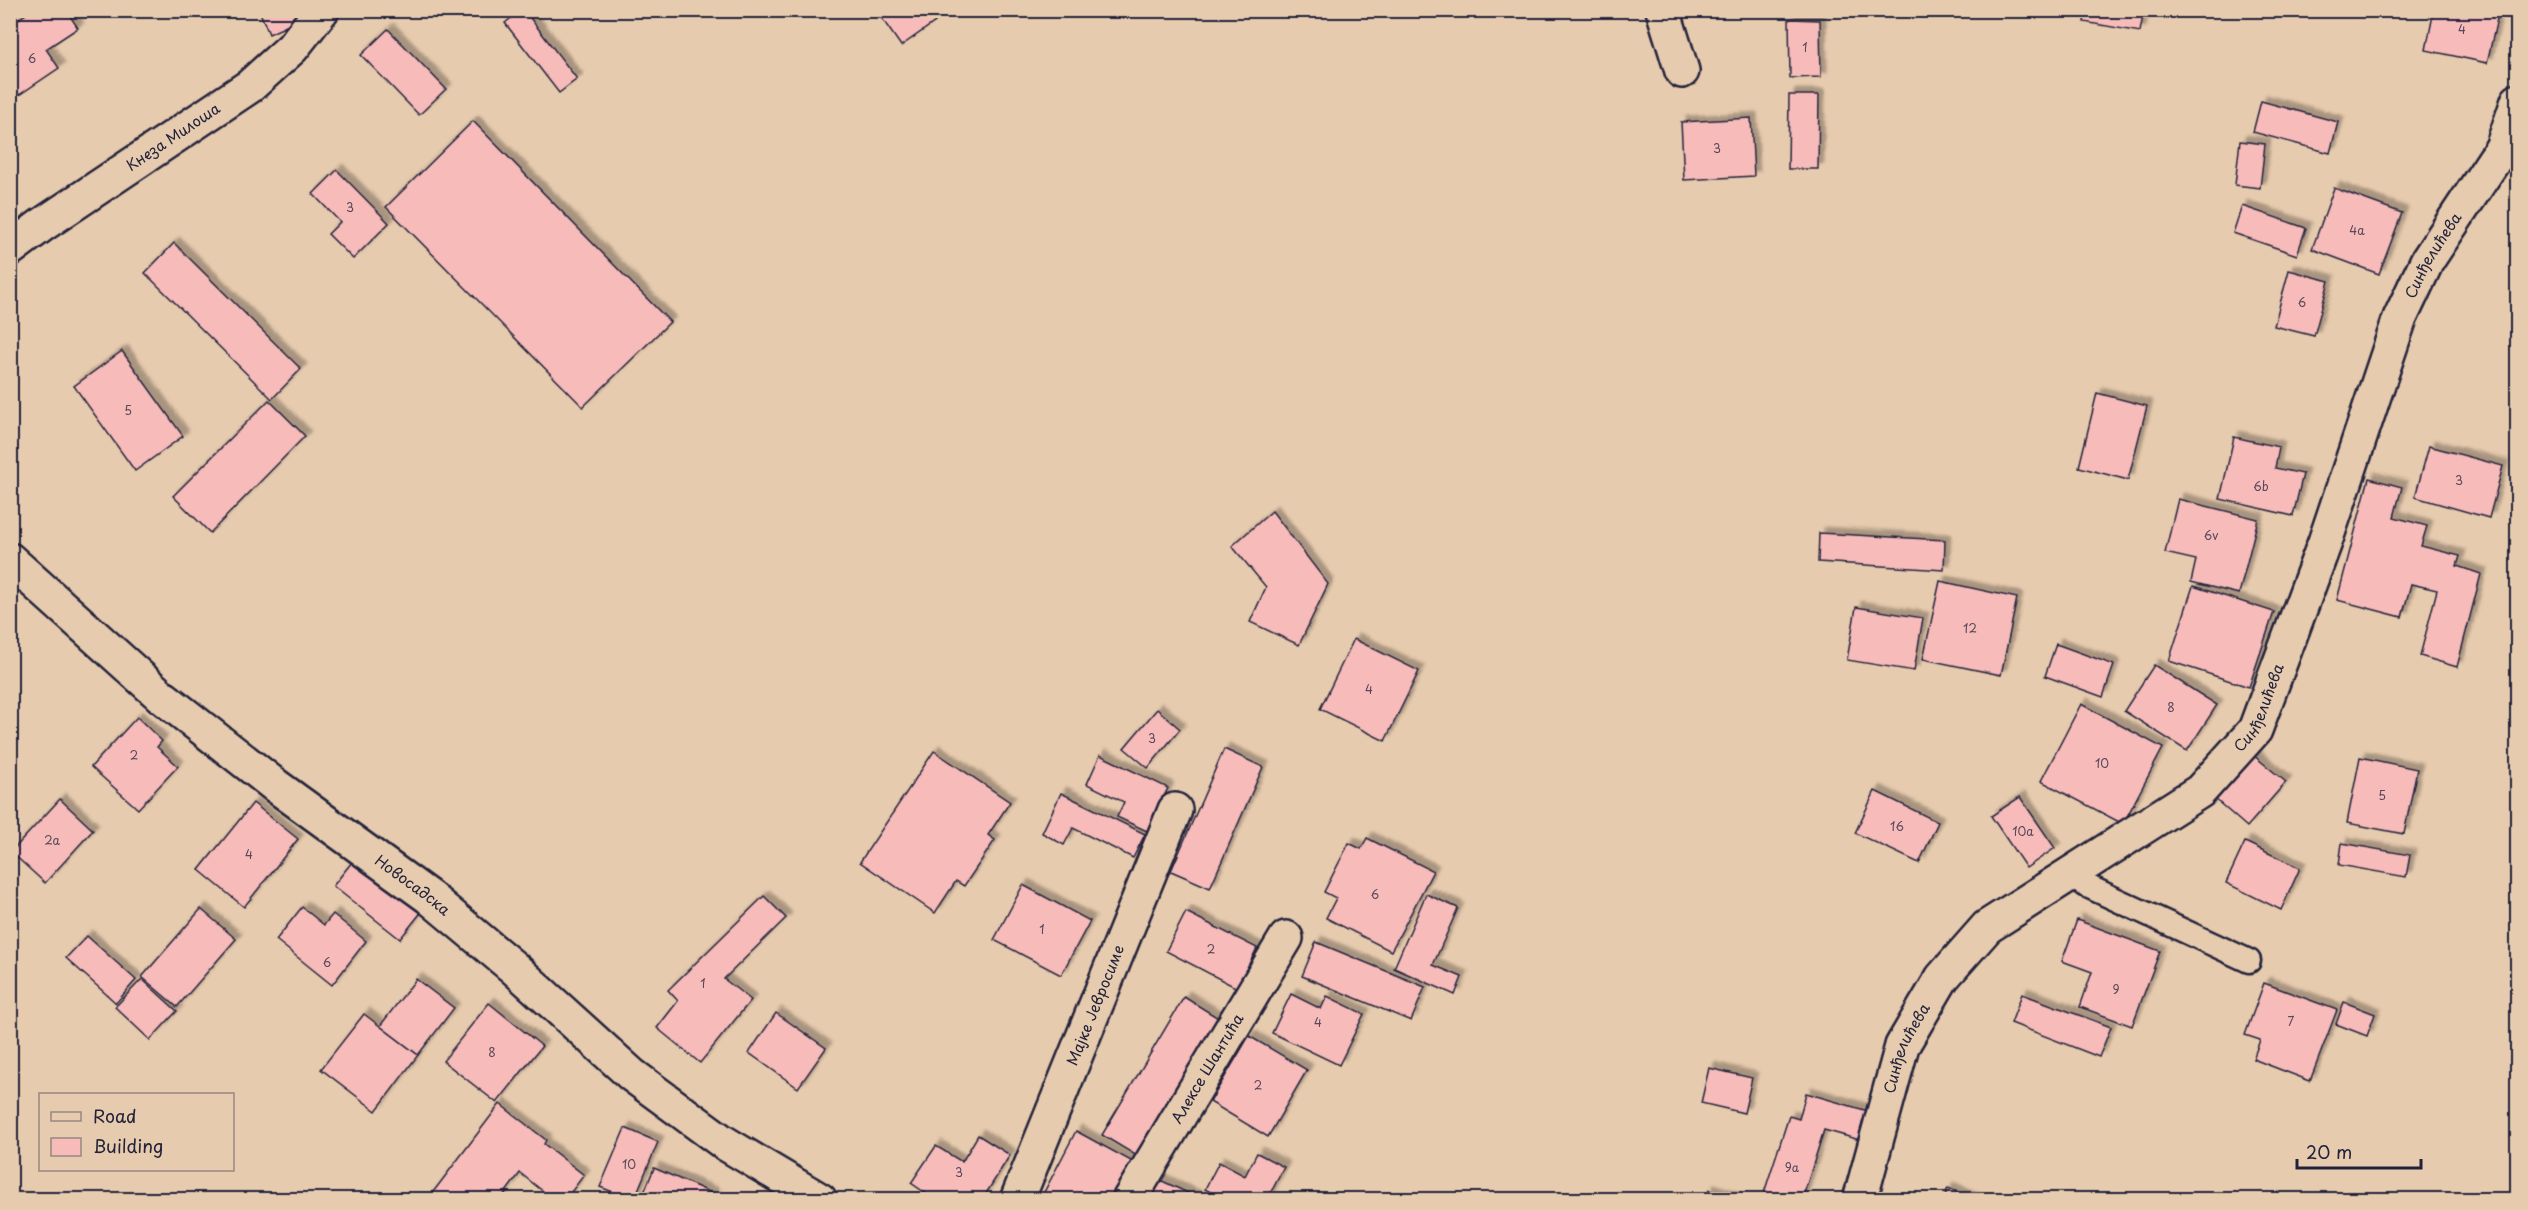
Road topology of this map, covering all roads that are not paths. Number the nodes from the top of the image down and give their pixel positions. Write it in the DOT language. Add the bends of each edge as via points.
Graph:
graph roads {
  1 [pos="322,10"];
  2 [pos="1663,10"];
  3 [pos="1682,71"];
  4 [pos="2517,101"];
  5 [pos="10,249"];
  6 [pos="10,560"];
  7 [pos="1175,810"];
  8 [pos="2070,873"];
  9 [pos="1286,938"];
  10 [pos="2249,961"];
  11 [pos="820,1200"];
  12 [pos="1017,1200"];
  13 [pos="1129,1200"];
  14 [pos="1860,1200"];
  1 -- 5 [label="street, Кнеза Милоша" via="292,48 250,87"];
  2 -- 3 [label="street"];
  4 -- 8 [label="street, Синђелићева" via="2502,148 2427,261 2400,318 2325,542 2255,730 2200,791"];
  6 -- 11 [label="street, Новосадска" via="160,695 276,786 429,897 632,1075 723,1142"];
  7 -- 12 [label="street, Мајке Јевросиме"];
  8 -- 10 [label="lane" via="2085,885"];
  8 -- 14 [label="street, Синђелићева" via="1987,927 1942,978 1902,1046"];
  9 -- 13 [label="street, Алексе Шантића"];
}
